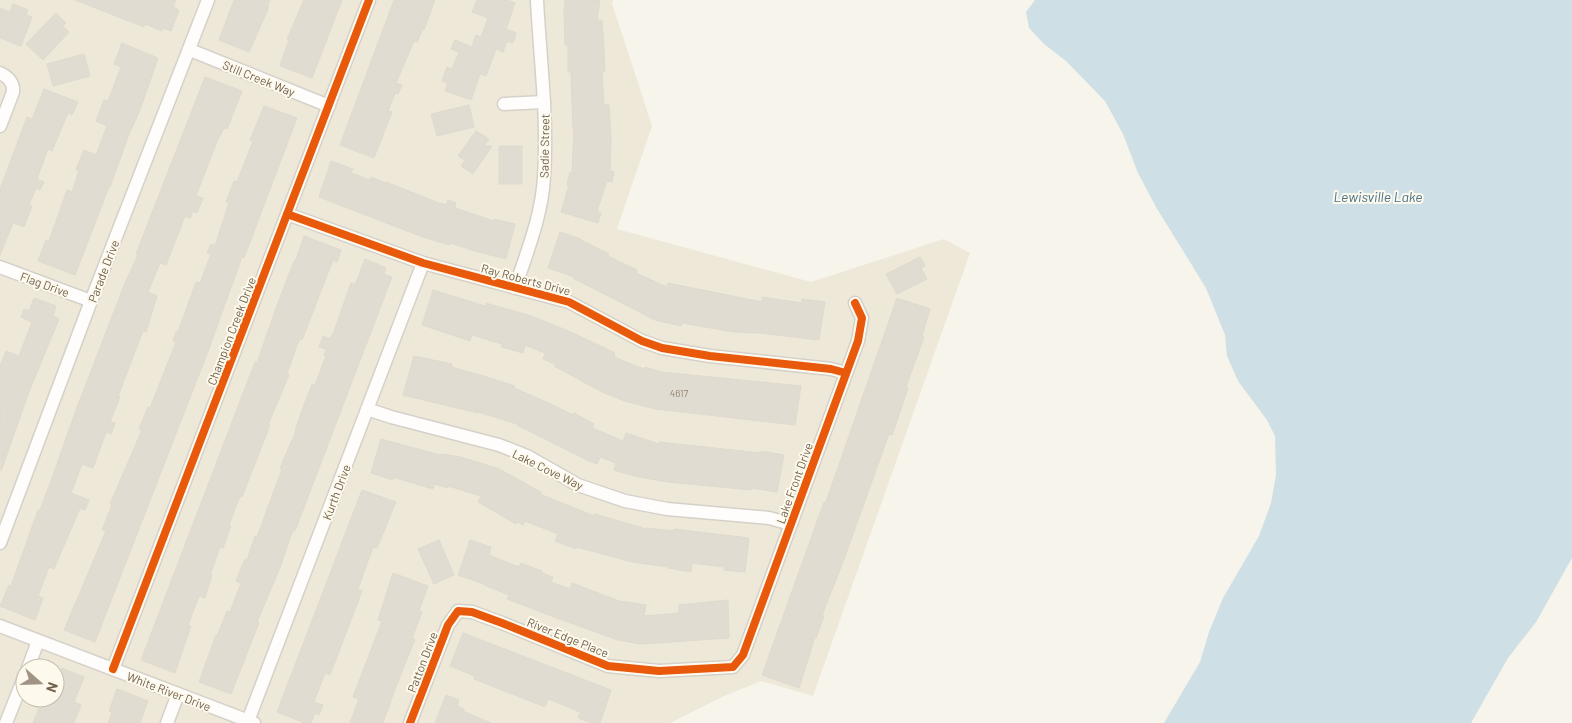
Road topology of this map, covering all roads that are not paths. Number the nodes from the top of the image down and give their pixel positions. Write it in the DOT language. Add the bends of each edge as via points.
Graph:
graph roads {
  1 [pos="208,0"];
  2 [pos="369,0"];
  3 [pos="537,0"];
  4 [pos="190,50"];
  5 [pos="0,73"];
  6 [pos="544,102"];
  7 [pos="504,104"];
  8 [pos="329,106"];
  9 [pos="0,126"];
  10 [pos="287,214"];
  11 [pos="423,263"];
  12 [pos="0,267"];
  13 [pos="515,288"];
  14 [pos="91,301"];
  15 [pos="856,303"];
  16 [pos="846,372"];
  17 [pos="367,408"];
  18 [pos="791,524"];
  19 [pos="0,543"];
  20 [pos="458,611"];
  21 [pos="0,626"];
  22 [pos="38,641"];
  23 [pos="32,658"];
  24 [pos="733,667"];
  25 [pos="113,669"];
  26 [pos="178,694"];
  27 [pos="15,700"];
  28 [pos="251,722"];
  29 [pos="6,723"];
  30 [pos="167,723"];
  31 [pos="410,723"];
  1 -- 4 [label="street, Parade Drive"];
  2 -- 8 [label="street, Champion Creek Drive"];
  3 -- 6 [label="street, Sadie Street"];
  4 -- 8 [label="street, Still Creek Way"];
  4 -- 14 [label="street, Parade Drive"];
  5 -- 9 [label="street" via="14,87"];
  6 -- 7 [label="street"];
  6 -- 13 [label="street, Sadie Street" via="544,178 533,238"];
  8 -- 10 [label="street, Champion Creek Drive"];
  10 -- 11 [label="street, Ray Roberts Drive"];
  10 -- 25 [label="street, Champion Creek Drive"];
  11 -- 13 [label="street, Ray Roberts Drive"];
  11 -- 17 [label="street, Kurth Drive"];
  12 -- 14 [label="street, Flag Drive"];
  13 -- 16 [label="street, Ray Roberts Drive" via="569,302 642,341 662,348"];
  14 -- 19 [label="street, Parade Drive"];
  15 -- 16 [label="street, Lake Front Drive" via="862,318"];
  16 -- 18 [label="street, Lake Front Drive"];
  17 -- 18 [label="street, Lake Cove Way" via="499,445 527,456 578,485 625,500 667,509 769,518"];
  17 -- 28 [label="street, Kurth Drive"];
  18 -- 24 [label="street, Lake Front Drive" via="743,655"];
  20 -- 24 [label="street, River Edge Place" via="472,612 608,666 659,671"];
  20 -- 31 [label="street, Patton Drive" via="448,625"];
  21 -- 22 [label="street, White River Drive"];
  22 -- 23 [label="street"];
  22 -- 25 [label="street, White River Drive"];
  25 -- 26 [label="street, White River Drive"];
  26 -- 28 [label="street, White River Drive"];
  26 -- 30 [label="street"];
  27 -- 29 [label="street"];
}
